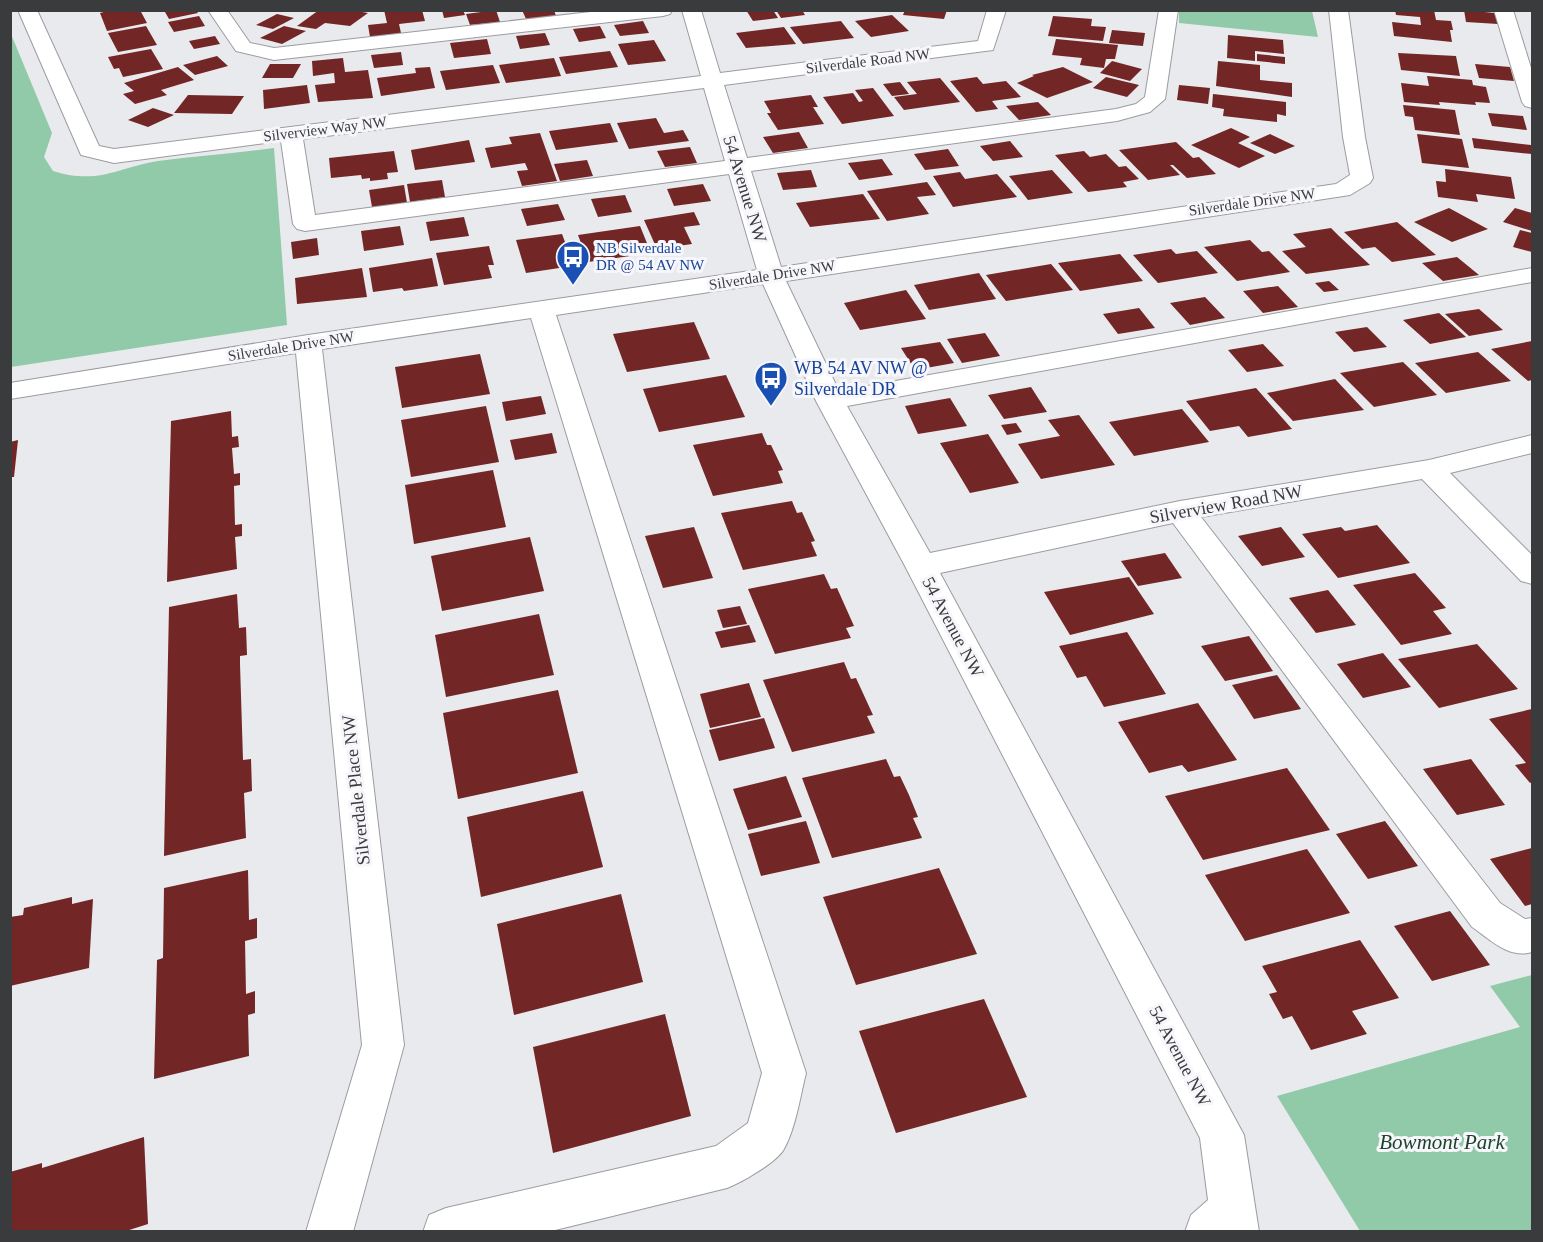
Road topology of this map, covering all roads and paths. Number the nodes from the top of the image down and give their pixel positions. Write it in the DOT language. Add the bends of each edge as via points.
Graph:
graph roads {
  1 [pos="27,10"];
  2 [pos="217,10"];
  3 [pos="663,10"];
  4 [pos="691,10"];
  5 [pos="998,10"];
  6 [pos="1169,10"];
  7 [pos="1338,10"];
  8 [pos="1503,10"];
  9 [pos="713,80"];
  10 [pos="1533,102"];
  11 [pos="291,134"];
  12 [pos="738,167"];
  13 [pos="1533,274"];
  14 [pos="771,275"];
  15 [pos="541,310"];
  16 [pos="308,343"];
  17 [pos="10,391"];
  18 [pos="830,401"];
  19 [pos="1533,444"];
  20 [pos="1429,469"];
  21 [pos="1180,511"];
  22 [pos="921,566"];
  23 [pos="1533,573"];
  24 [pos="1533,935"];
  25 [pos="1228,1226"];
  26 [pos="329,1232"];
  27 [pos="447,1232"];
  1 -- 11 [label="street, Silverview Way NW" via="89,150 114,156"];
  2 -- 3 [label="street" via="243,47 274,54"];
  4 -- 9 [label="street, 54 Avenue NW"];
  5 -- 9 [label="street, Silverdale Road NW" via="986,46"];
  6 -- 12 [label="street" via="1155,99 1143,108 1117,115"];
  7 -- 14 [label="street, Silverdale Drive NW" via="1362,178 1342,190"];
  8 -- 10 [label="street"];
  9 -- 11 [label="street, Silverview Way NW"];
  9 -- 12 [label="street, 54 Avenue NW"];
  11 -- 12 [label="street" via="305,224"];
  12 -- 14 [label="street, 54 Avenue NW"];
  13 -- 18 [label="street"];
  14 -- 15 [label="street, Silverdale Drive NW"];
  14 -- 18 [label="street, 54 Avenue NW"];
  15 -- 16 [label="street, Silverdale Drive NW"];
  15 -- 27 [label="street" via="784,1073 767,1136 727,1166"];
  16 -- 17 [label="street, Silverdale Drive NW"];
  16 -- 26 [label="street, Silverdale Place NW" via="383,1045"];
  18 -- 22 [label="street, 54 Avenue NW"];
  19 -- 20 [label="street, Silverview Road NW"];
  20 -- 21 [label="street, Silverview Road NW"];
  20 -- 23 [label="street"];
  21 -- 22 [label="street, Silverview Road NW"];
  21 -- 24 [label="street" via="1486,915 1520,938"];
  22 -- 25 [label="street, 54 Avenue NW" via="1222,1135"];
}
